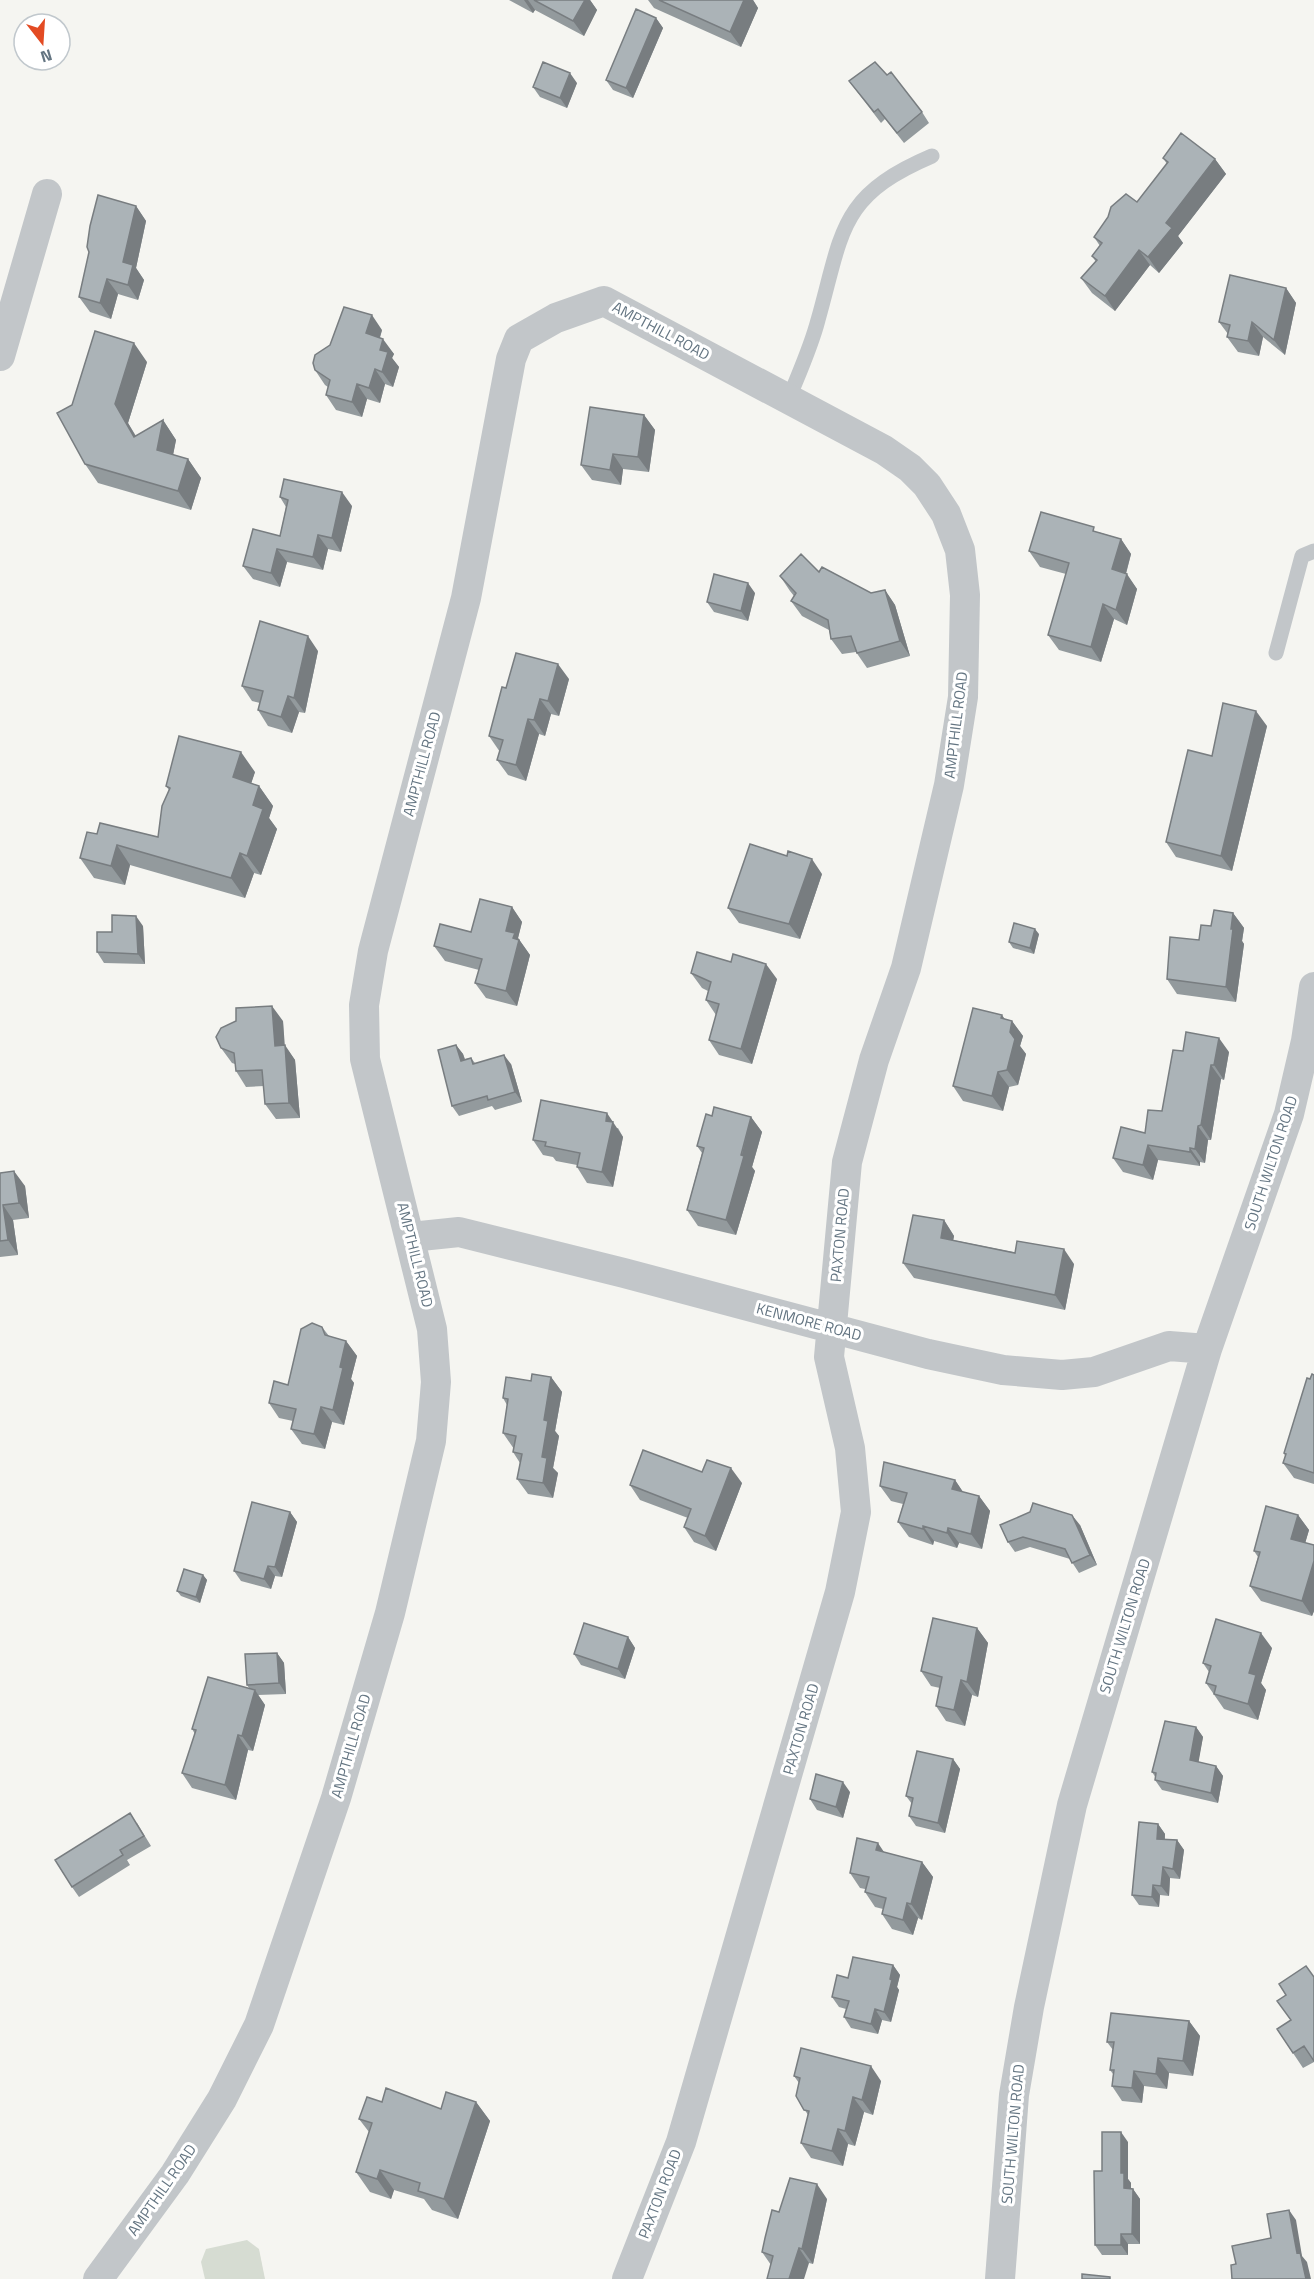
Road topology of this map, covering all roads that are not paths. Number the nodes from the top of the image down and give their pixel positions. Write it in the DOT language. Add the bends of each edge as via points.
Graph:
graph roads {
  1 [pos="932,156"];
  2 [pos="47,194"];
  3 [pos="0,356"];
  4 [pos="789,398"];
  5 [pos="1314,551"];
  6 [pos="1276,653"];
  7 [pos="1314,987"];
  8 [pos="847,1162"];
  9 [pos="411,1237"];
  10 [pos="831,1328"];
  11 [pos="1207,1349"];
  12 [pos="98,2279"];
  13 [pos="627,2279"];
  14 [pos="1000,2279"];
  1 -- 4 [label="lane" via="879,183 847,222 827,279 818,321"];
  2 -- 3 [label="street"];
  4 -- 8 [label="street, AMPTHILL ROAD" via="884,450 927,485 946,514 960,550 965,595 963,697 949,784 906,968 874,1060"];
  4 -- 9 [label="street, AMPTHILL ROAD" via="604,301 556,318 519,339 511,359 466,598 373,951 364,1005 365,1059"];
  5 -- 6 [label="lane" via="1302,556"];
  7 -- 11 [label="street, SOUTH WILTON ROAD" via="1289,1114"];
  8 -- 10 [label="street, PAXTON ROAD"];
  9 -- 10 [label="street, KENMORE ROAD" via="459,1232"];
  9 -- 12 [label="street, AMPTHILL ROAD" via="432,1329 436,1382 431,1441 390,1613 336,1798 259,2025 222,2099 175,2174"];
  10 -- 11 [label="street, KENMORE ROAD" via="1003,1370 1062,1375 1094,1372 1169,1346"];
  10 -- 13 [label="street, PAXTON ROAD" via="829,1357 850,1448 856,1512 840,1592 681,2142"];
  11 -- 14 [label="street, SOUTH WILTON ROAD" via="1072,1805 1014,2095"];
}
